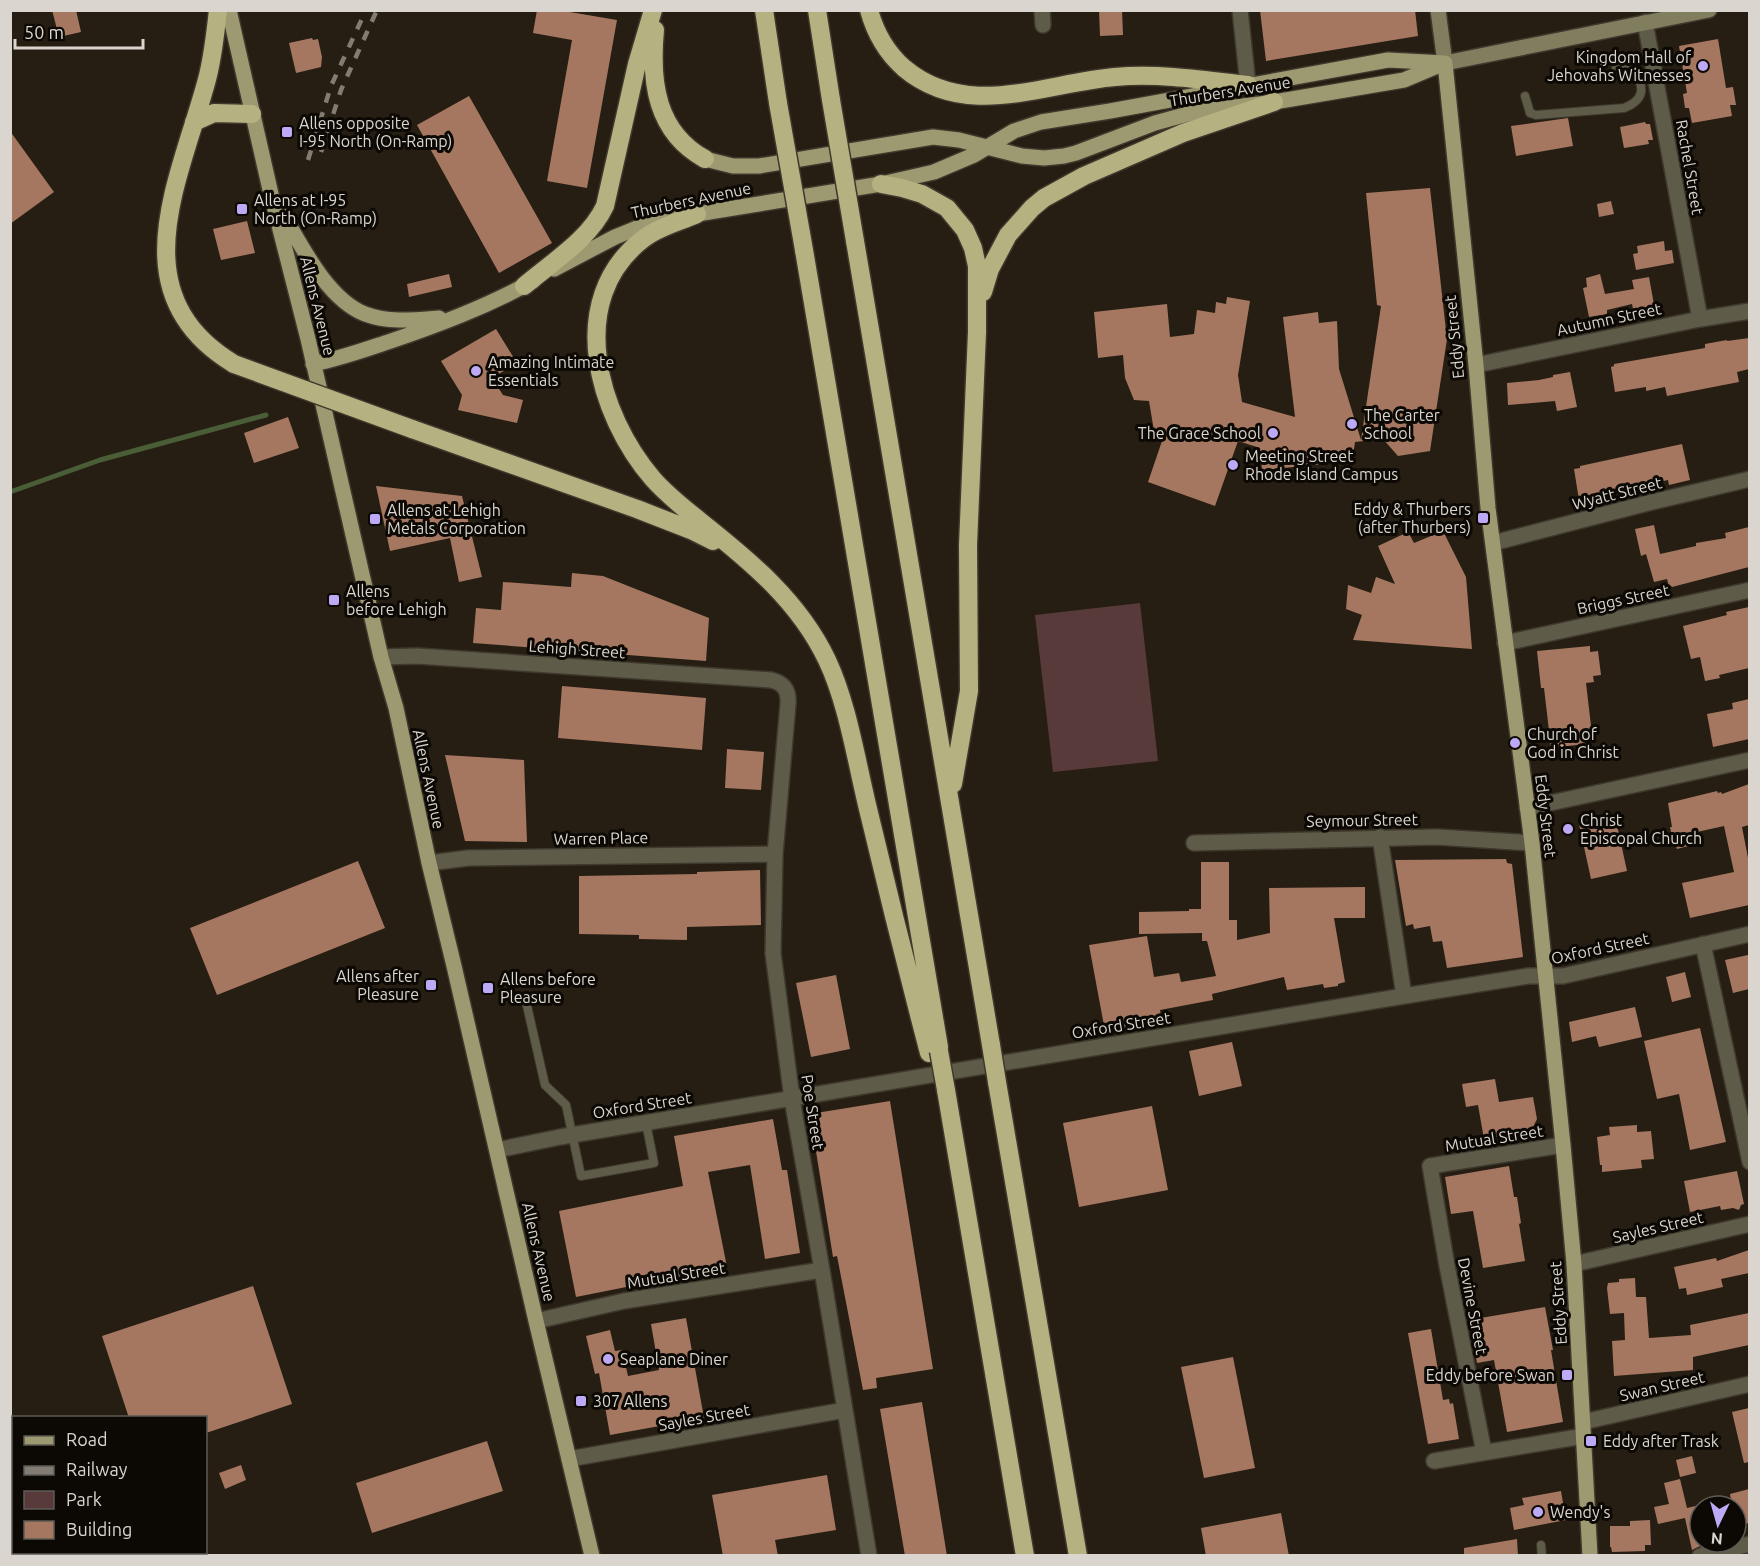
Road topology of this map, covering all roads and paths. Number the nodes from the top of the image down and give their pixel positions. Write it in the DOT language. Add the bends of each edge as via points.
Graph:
graph roads {
  1 [pos="218,10"];
  2 [pos="229,10"];
  3 [pos="655,10"];
  4 [pos="764,10"];
  5 [pos="817,10"];
  6 [pos="869,10"];
  7 [pos="1240,10"];
  8 [pos="1438,10"];
  9 [pos="1709,10"];
  10 [pos="1645,22"];
  11 [pos="1445,63"];
  12 [pos="1616,69"];
  13 [pos="1248,85"];
  14 [pos="1525,96"];
  15 [pos="1274,102"];
  16 [pos="252,114"];
  17 [pos="194,122"];
  18 [pos="988,147"];
  19 [pos="705,159"];
  20 [pos="880,184"];
  21 [pos="271,194"];
  22 [pos="697,214"];
  23 [pos="524,286"];
  24 [pos="1749,311"];
  25 [pos="460,316"];
  26 [pos="1700,319"];
  27 [pos="977,332"];
  28 [pos="313,364"];
  29 [pos="1476,365"];
  30 [pos="1749,479"];
  31 [pos="1493,543"];
  32 [pos="756,568"];
  33 [pos="1749,590"];
  34 [pos="1505,643"];
  35 [pos="381,657"];
  36 [pos="771,680"];
  37 [pos="1749,759"];
  38 [pos="950,797"];
  39 [pos="1527,808"];
  40 [pos="1380,837"];
  41 [pos="1194,843"];
  42 [pos="1532,843"];
  43 [pos="775,854"];
  44 [pos="429,863"];
  45 [pos="1749,934"];
  46 [pos="1703,944"];
  47 [pos="1546,977"];
  48 [pos="1404,996"];
  49 [pos="525,997"];
  50 [pos="934,1052"];
  51 [pos="792,1099"];
  52 [pos="646,1123"];
  53 [pos="572,1135"];
  54 [pos="1563,1146"];
  55 [pos="497,1150"];
  56 [pos="1749,1162"];
  57 [pos="1430,1166"];
  58 [pos="1749,1224"];
  59 [pos="1574,1264"];
  60 [pos="822,1270"];
  61 [pos="536,1321"];
  62 [pos="1749,1384"];
  63 [pos="845,1410"];
  64 [pos="1584,1429"];
  65 [pos="1484,1452"];
  66 [pos="569,1460"];
  67 [pos="1434,1461"];
  68 [pos="1749,1544"];
  69 [pos="1541,1545"];
  70 [pos="592,1556"];
  71 [pos="869,1556"];
  72 [pos="1025,1556"];
  73 [pos="1078,1556"];
  74 [pos="1542,1556"];
  75 [pos="1590,1556"];
  76 [pos="1700,1556"];
  1 -- 17 [label="highway" via="210,68"];
  2 -- 16 [label="main road, Allens Avenue"];
  3 -- 19 [label="highway" via="653,67 661,108 679,140"];
  3 -- 23 [label="highway" via="637,64 605,206 586,233"];
  4 -- 50 [label="highway, bridge"];
  5 -- 38 [label="highway, bridge"];
  6 -- 13 [label="highway" via="879,36 899,63 925,83 955,94 1006,95 1133,76"];
  7 -- 13 [label="street"];
  8 -- 11 [label="main road, Eddy Street"];
  9 -- 10 [label="main road, Thurbers Avenue"];
  10 -- 11 [label="main road, Thurbers Avenue"];
  10 -- 26 [label="street, Rachel Street"];
  11 -- 13 [label="main road, Thurbers Avenue" via="1388,60"];
  11 -- 15 [label="main road, Thurbers Avenue" via="1404,80"];
  11 -- 29 [label="main road, Eddy Street"];
  12 -- 14 [label="lane" via="1635,71 1641,81 1636,104 1536,115 1530,112"];
  13 -- 18 [label="main road, Thurbers Avenue" via="1041,122 1014,131"];
  15 -- 18 [label="main road, Thurbers Avenue" via="1195,112 1064,156 1033,157"];
  15 -- 27 [label="highway" via="1183,133 1044,198 1020,220 998,252 985,284"];
  16 -- 17 [label="highway" via="214,114"];
  16 -- 21 [label="main road, Allens Avenue"];
  17 -- 32 [label="highway, bridge" via="170,207 168,272 175,300 187,324 213,350 234,364 672,522 724,547"];
  18 -- 19 [label="main road, Thurbers Avenue" via="933,137 759,166 733,166"];
  18 -- 20 [label="main road, Thurbers Avenue" via="934,172"];
  20 -- 22 [label="main road, Thurbers Avenue"];
  20 -- 27 [label="highway" via="932,198 960,222 970,239 977,266"];
  21 -- 25 [label="main road" via="322,277 355,309 399,321"];
  21 -- 28 [label="main road, Allens Avenue"];
  22 -- 23 [label="main road, Thurbers Avenue" via="632,230"];
  22 -- 32 [label="highway" via="649,236 614,271 596,325 598,356 611,408 640,462 667,494"];
  23 -- 25 [label="main road, Thurbers Avenue"];
  24 -- 26 [label="street, Autumn Street"];
  25 -- 28 [label="main road, Thurbers Avenue"];
  26 -- 29 [label="street, Autumn Street"];
  27 -- 38 [label="highway" via="968,545 969,691"];
  28 -- 35 [label="main road, Allens Avenue"];
  29 -- 31 [label="main road, Eddy Street"];
  30 -- 31 [label="street, Wyatt Street"];
  31 -- 34 [label="main road, Eddy Street"];
  32 -- 50 [label="highway" via="786,597 828,661 848,726 891,905"];
  33 -- 34 [label="street, Briggs Street"];
  34 -- 39 [label="main road, Eddy Street"];
  35 -- 36 [label="street, Lehigh Street" via="417,656"];
  35 -- 44 [label="main road, Allens Avenue" via="396,708"];
  36 -- 43 [label="street, Poe Street" via="785,687 789,697"];
  37 -- 39 [label="street"];
  38 -- 73 [label="highway, bridge"];
  39 -- 42 [label="main road, Eddy Street"];
  40 -- 41 [label="street, Seymour Street"];
  40 -- 42 [label="street, Seymour Street"];
  40 -- 48 [label="street"];
  42 -- 47 [label="main road, Eddy Street"];
  43 -- 44 [label="street, Warren Place" via="468,858"];
  43 -- 51 [label="street, Poe Street" via="773,953"];
  44 -- 55 [label="main road, Allens Avenue"];
  45 -- 46 [label="street, Oxford Street"];
  46 -- 47 [label="street, Oxford Street"];
  46 -- 56 [label="street"];
  47 -- 48 [label="street, Oxford Street" via="1528,976"];
  47 -- 54 [label="main road, Eddy Street"];
  48 -- 51 [label="street, Oxford Street"];
  49 -- 53 [label="lane" via="545,1085 566,1105"];
  50 -- 72 [label="highway, bridge" via="955,1146"];
  51 -- 52 [label="street, Oxford Street"];
  51 -- 60 [label="street, Poe Street"];
  52 -- 53 [label="street, Oxford Street"];
  52 -- 53 [label="lane" via="654,1163 581,1176"];
  53 -- 55 [label="street, Oxford Street"];
  54 -- 57 [label="street, Mutual Street"];
  54 -- 59 [label="main road, Eddy Street"];
  55 -- 61 [label="main road, Allens Avenue"];
  57 -- 65 [label="street, Devine Street"];
  58 -- 59 [label="street, Sayles Street"];
  59 -- 64 [label="main road, Eddy Street"];
  60 -- 61 [label="street, Mutual Street"];
  60 -- 63 [label="street, Poe Street"];
  61 -- 66 [label="main road, Allens Avenue"];
  62 -- 64 [label="street, Swan Street"];
  63 -- 66 [label="street, Sayles Street"];
  63 -- 71 [label="street, Poe Street"];
  64 -- 65 [label="street, Swan Street"];
  64 -- 75 [label="main road, Eddy Street"];
  65 -- 67 [label="street, Swan Street"];
  66 -- 70 [label="main road, Allens Avenue"];
  68 -- 76 [label="street"];
  69 -- 74 [label="lane"];
}
